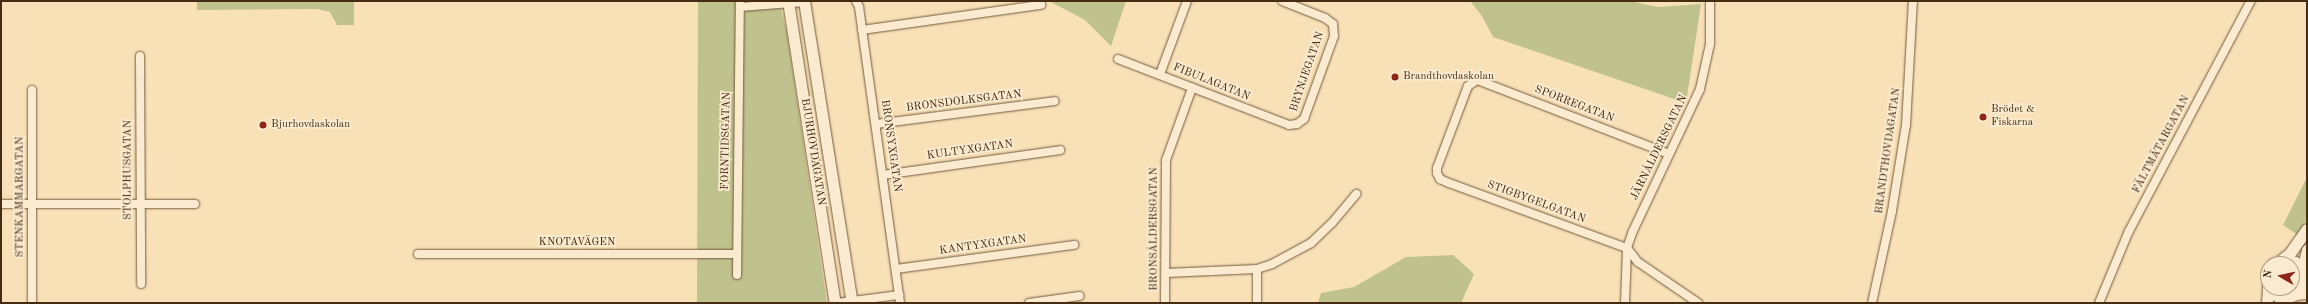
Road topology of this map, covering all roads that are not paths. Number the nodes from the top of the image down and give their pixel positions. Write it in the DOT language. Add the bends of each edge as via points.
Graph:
graph roads {
  1 [pos="805,1"];
  2 [pos="856,1"];
  3 [pos="1187,1"];
  4 [pos="1282,1"];
  5 [pos="1710,1"];
  6 [pos="1913,1"];
  7 [pos="2251,1"];
  8 [pos="788,2"];
  9 [pos="740,4"];
  10 [pos="1041,5"];
  11 [pos="862,30"];
  12 [pos="140,56"];
  13 [pos="1118,59"];
  14 [pos="1160,74"];
  15 [pos="1192,88"];
  16 [pos="32,90"];
  17 [pos="1055,101"];
  18 [pos="876,124"];
  19 [pos="1296,124"];
  20 [pos="1060,150"];
  21 [pos="1669,154"];
  22 [pos="883,175"];
  23 [pos="1439,177"];
  24 [pos="1356,194"];
  25 [pos="1,204"];
  26 [pos="32,204"];
  27 [pos="140,204"];
  28 [pos="195,204"];
  29 [pos="2307,229"];
  30 [pos="1074,245"];
  31 [pos="1627,248"];
  32 [pos="2307,250"];
  33 [pos="418,254"];
  34 [pos="736,254"];
  35 [pos="2286,256"];
  36 [pos="896,269"];
  37 [pos="1256,269"];
  38 [pos="1166,273"];
  39 [pos="737,275"];
  40 [pos="2304,275"];
  41 [pos="141,284"];
  42 [pos="2307,295"];
  43 [pos="1080,296"];
  44 [pos="2277,296"];
  45 [pos="900,299"];
  46 [pos="2290,299"];
  47 [pos="851,302"];
  48 [pos="32,303"];
  49 [pos="836,303"];
  50 [pos="1029,303"];
  51 [pos="1166,303"];
  52 [pos="1257,303"];
  53 [pos="1625,303"];
  54 [pos="1698,303"];
  55 [pos="1872,303"];
  56 [pos="2099,303"];
  1 -- 8 [label="street, FORNTIDSGATAN"];
  1 -- 47 [label="main road, BJURHOVDAGATAN"];
  2 -- 11 [label="street, BRONSYXGATAN"];
  3 -- 14 [label="street"];
  4 -- 19 [label="street, BRYNJEGATAN" via="1332,23 1334,36 1304,119"];
  5 -- 21 [label="street, JÄRNÅLDERSGATAN" via="1710,44 1700,89"];
  6 -- 55 [label="street, BRANDTHOVDAGATAN" via="1906,125 1890,221"];
  7 -- 56 [label="street, FÄLTMÄTARGATAN" via="2129,231"];
  8 -- 9 [label="street, FORNTIDSGATAN"];
  8 -- 49 [label="main road, BJURHOVDAGATAN"];
  9 -- 34 [label="street, FORNTIDSGATAN"];
  10 -- 11 [label="street"];
  11 -- 18 [label="street, BRONSYXGATAN"];
  12 -- 27 [label="street, STOLPHUSGATAN"];
  13 -- 14 [label="street, FIBULAGATAN"];
  14 -- 15 [label="street, FIBULAGATAN"];
  15 -- 19 [label="street, FIBULAGATAN" via="1289,125"];
  15 -- 38 [label="street, BRONSÅLDERSGATAN" via="1166,160"];
  16 -- 26 [label="street, STENKAMMARGATAN"];
  17 -- 18 [label="street, BRONSDOLKSGATAN"];
  18 -- 22 [label="street, BRONSYXGATAN"];
  20 -- 22 [label="street, KULTYXGATAN"];
  21 -- 23 [label="street, SPORREGATAN" via="1476,80 1468,86 1437,168"];
  21 -- 31 [label="street, JÄRNÅLDERSGATAN"];
  22 -- 36 [label="street, BRONSYXGATAN"];
  23 -- 31 [label="street, STIGBYGELGATAN"];
  24 -- 37 [label="street" via="1311,243 1295,253"];
  25 -- 26 [label="street"];
  26 -- 27 [label="street"];
  26 -- 48 [label="street, STENKAMMARGATAN"];
  27 -- 28 [label="street"];
  27 -- 41 [label="street, STOLPHUSGATAN"];
  29 -- 35 [label="main road"];
  30 -- 36 [label="street, KANTYXGATAN"];
  31 -- 53 [label="street, JÄRNÅLDERSGATAN"];
  31 -- 54 [label="street" via="1638,262"];
  32 -- 40 [label="main road"];
  33 -- 34 [label="street, KNOTAVÄGEN"];
  34 -- 39 [label="street, FORNTIDSGATAN"];
  36 -- 45 [label="street, BRONSYXGATAN"];
  37 -- 38 [label="street"];
  37 -- 52 [label="street"];
  38 -- 51 [label="street, BRONSÅLDERSGATAN"];
  40 -- 46 [label="main road" via="2303,285"];
  42 -- 46 [label="street"];
  43 -- 50 [label="street"];
  44 -- 46 [label="main road"];
  45 -- 47 [label="street, BRONSYXGATAN"];
  47 -- 49 [label="street, BRONSYXGATAN"];
}
